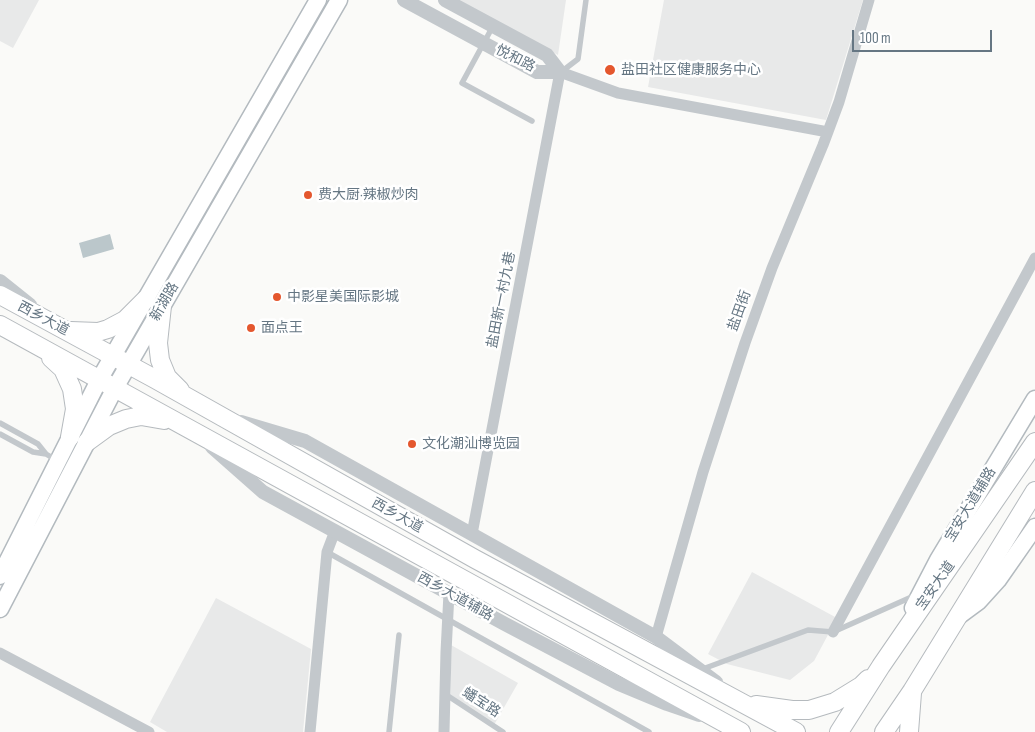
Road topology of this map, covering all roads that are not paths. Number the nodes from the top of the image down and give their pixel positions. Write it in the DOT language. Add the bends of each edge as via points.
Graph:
graph roads {
  1 [pos="318,0"];
  2 [pos="339,0"];
  3 [pos="404,0"];
  4 [pos="445,0"];
  5 [pos="586,0"];
  6 [pos="869,0"];
  7 [pos="493,26"];
  8 [pos="484,43"];
  9 [pos="560,72"];
  10 [pos="532,121"];
  11 [pos="828,132"];
  12 [pos="1035,258"];
  13 [pos="0,281"];
  14 [pos="0,295"];
  15 [pos="154,302"];
  16 [pos="1,326"];
  17 [pos="59,327"];
  18 [pos="42,348"];
  19 [pos="113,356"];
  20 [pos="128,365"];
  21 [pos="99,380"];
  22 [pos="115,388"];
  23 [pos="189,399"];
  24 [pos="1035,399"];
  25 [pos="218,415"];
  26 [pos="0,423"];
  27 [pos="181,424"];
  28 [pos="196,433"];
  29 [pos="0,434"];
  30 [pos="70,438"];
  31 [pos="87,442"];
  32 [pos="1035,442"];
  33 [pos="52,457"];
  34 [pos="1035,491"];
  35 [pos="1035,526"];
  36 [pos="335,531"];
  37 [pos="472,534"];
  38 [pos="326,552"];
  39 [pos="0,576"];
  40 [pos="449,593"];
  41 [pos="921,593"];
  42 [pos="0,609"];
  43 [pos="958,616"];
  44 [pos="448,620"];
  45 [pos="833,632"];
  46 [pos="399,635"];
  47 [pos="656,637"];
  48 [pos="0,653"];
  49 [pos="881,666"];
  50 [pos="697,673"];
  51 [pos="912,691"];
  52 [pos="445,694"];
  53 [pos="742,702"];
  54 [pos="737,731"];
  55 [pos="150,732"];
  56 [pos="310,732"];
  57 [pos="389,732"];
  58 [pos="444,732"];
  59 [pos="502,732"];
  60 [pos="649,732"];
  61 [pos="796,732"];
  62 [pos="839,732"];
  63 [pos="884,732"];
  64 [pos="909,732"];
  1 -- 15 [label="main road, 新湖路"];
  2 -- 15 [label="main road, 新湖路"];
  3 -- 8 [label="street, 悦和路"];
  4 -- 7 [label="street, 悦和路"];
  5 -- 9 [label="lane" via="578,60"];
  6 -- 11 [label="street, 盐田街"];
  7 -- 8 [label="lane"];
  7 -- 9 [label="street, 悦和路" via="547,55"];
  8 -- 9 [label="street, 悦和路" via="537,72"];
  8 -- 10 [label="lane" via="462,83"];
  9 -- 11 [label="street" via="618,93"];
  9 -- 37 [label="street, 盐田新一村九巷"];
  11 -- 47 [label="street, 盐田街" via="745,343 703,472"];
  12 -- 45 [label="street"];
  13 -- 17 [label="street"];
  14 -- 17 [label="main road, 西乡大道"];
  15 -- 17 [label="main road" via="98,332"];
  15 -- 19 [label="main road, 新湖路"];
  15 -- 20 [label="main road, 新湖路"];
  15 -- 23 [label="main road" via="160,360 167,377"];
  16 -- 18 [label="main road, 西乡大道"];
  17 -- 19 [label="main road, 西乡大道"];
  18 -- 21 [label="main road, 西乡大道"];
  18 -- 30 [label="main road" via="63,369 72,389 75,409"];
  19 -- 20 [label="main road, 西乡大道"];
  19 -- 21 [label="main road, 新湖路"];
  20 -- 22 [label="main road, 新湖路"];
  20 -- 23 [label="main road, 西乡大道"];
  21 -- 22 [label="main road, 西乡大道"];
  21 -- 30 [label="main road, 新湖路"];
  22 -- 27 [label="main road, 西乡大道"];
  22 -- 31 [label="main road, 新湖路"];
  23 -- 25 [label="main road, 西乡大道"];
  24 -- 41 [label="main road, 宝安大道辅路"];
  25 -- 37 [label="street" via="305,441"];
  25 -- 50 [label="main road, 西乡大道" via="475,559"];
  26 -- 33 [label="lane" via="38,444"];
  27 -- 28 [label="main road, 西乡大道"];
  27 -- 31 [label="main road" via="141,416 109,426"];
  28 -- 36 [label="street, 西乡大道辅路" via="263,492"];
  28 -- 54 [label="main road, 西乡大道"];
  29 -- 33 [label="lane" via="33,452"];
  30 -- 33 [label="main road, 新湖路"];
  31 -- 42 [label="main road, 新湖路"];
  32 -- 49 [label="main road, 宝安大道"];
  33 -- 39 [label="main road, 新湖路"];
  34 -- 43 [label="main road"];
  35 -- 43 [label="main road" via="998,580 979,601"];
  36 -- 38 [label="street"];
  36 -- 40 [label="street, 西乡大道辅路"];
  37 -- 47 [label="street"];
  38 -- 44 [label="lane"];
  38 -- 56 [label="street"];
  40 -- 44 [label="street"];
  40 -- 54 [label="street, 西乡大道辅路" via="619,684"];
  41 -- 45 [label="lane"];
  41 -- 49 [label="main road, 宝安大道辅路"];
  43 -- 51 [label="main road"];
  44 -- 52 [label="street"];
  44 -- 60 [label="lane"];
  45 -- 50 [label="lane" via="808,630"];
  46 -- 57 [label="lane"];
  47 -- 50 [label="street"];
  48 -- 55 [label="street"];
  49 -- 53 [label="main road" via="861,686 835,702 815,708 792,710"];
  49 -- 62 [label="main road, 宝安大道"];
  50 -- 53 [label="main road, 西乡大道"];
  51 -- 63 [label="main road"];
  51 -- 64 [label="main road"];
  52 -- 58 [label="street"];
  52 -- 59 [label="lane, 蟠宝路"];
  53 -- 61 [label="main road, 西乡大道"];
}
